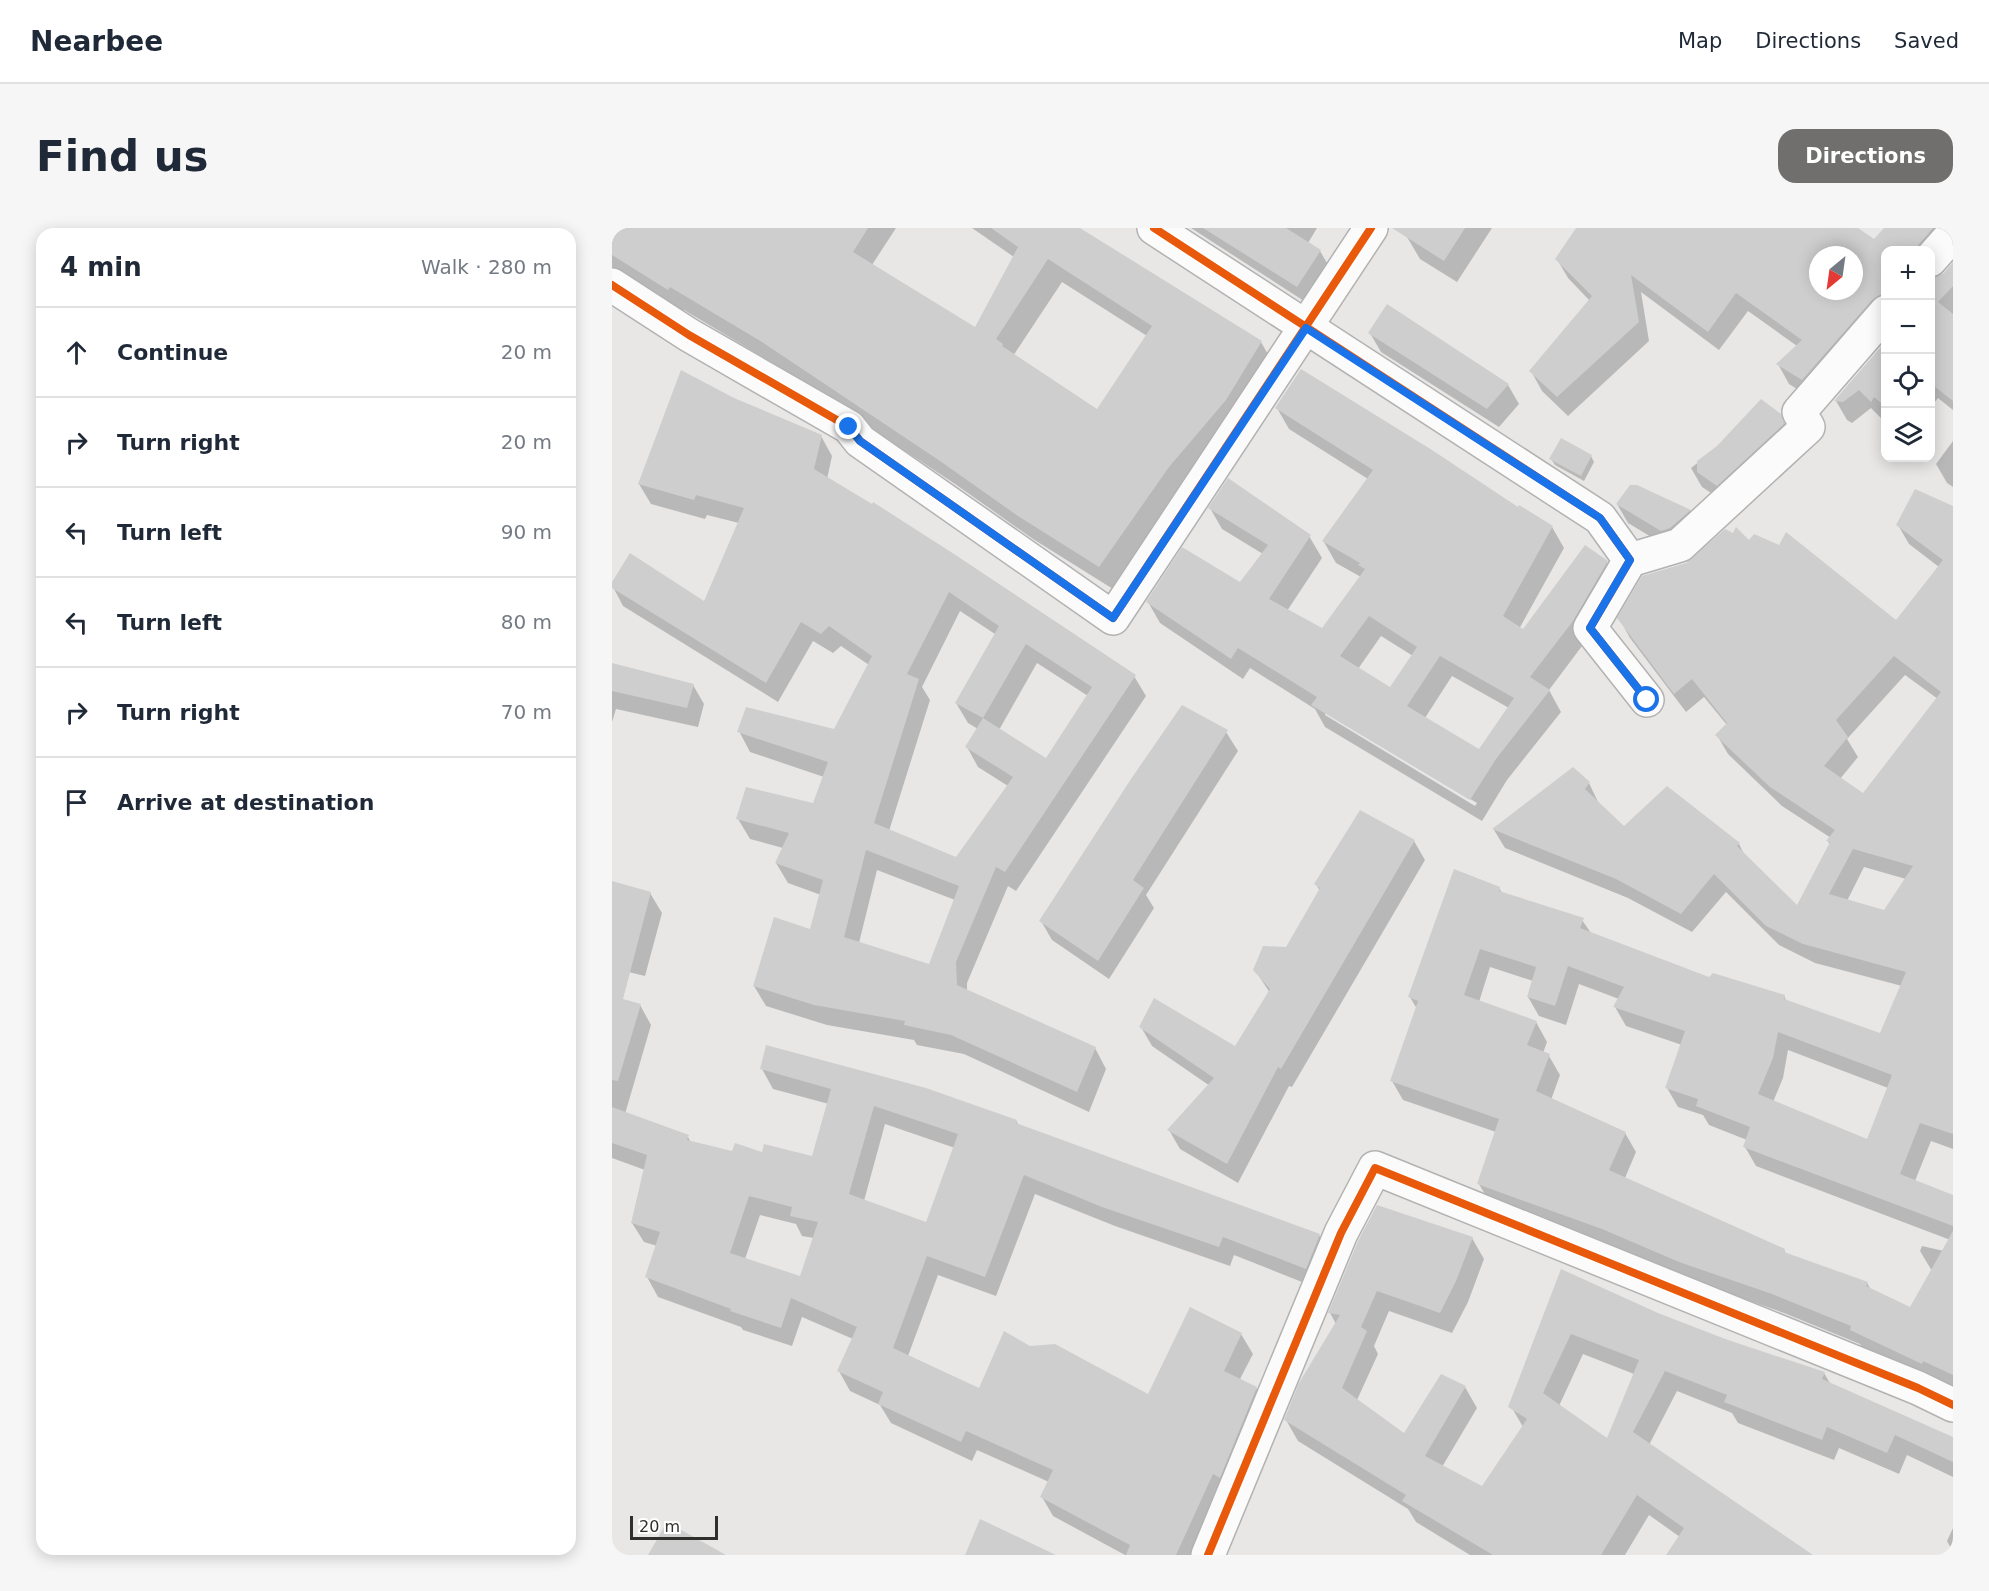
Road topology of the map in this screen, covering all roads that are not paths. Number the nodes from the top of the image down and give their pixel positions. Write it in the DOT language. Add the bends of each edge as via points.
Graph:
graph roads {
  1 [pos="1154,228"];
  2 [pos="1371,228"];
  3 [pos="1953,234"];
  4 [pos="1935,254"];
  5 [pos="612,285"];
  6 [pos="1881,318"];
  7 [pos="1306,328"];
  8 [pos="1630,560"];
  9 [pos="1647,700"];
  10 [pos="1953,1405"];
  11 [pos="1208,1555"];
  1 -- 7 [label="street"];
  2 -- 7 [label="street"];
  3 -- 4 [label="street"];
  5 -- 7 [label="street" via="689,335 849,427 860,441 1113,618"];
  6 -- 8 [label="street" via="1799,412 1808,427 1680,545"];
  7 -- 8 [label="street" via="1600,518"];
  8 -- 9 [label="street" via="1590,628"];
  10 -- 11 [label="street" via="1375,1168 1337,1244"];
}
